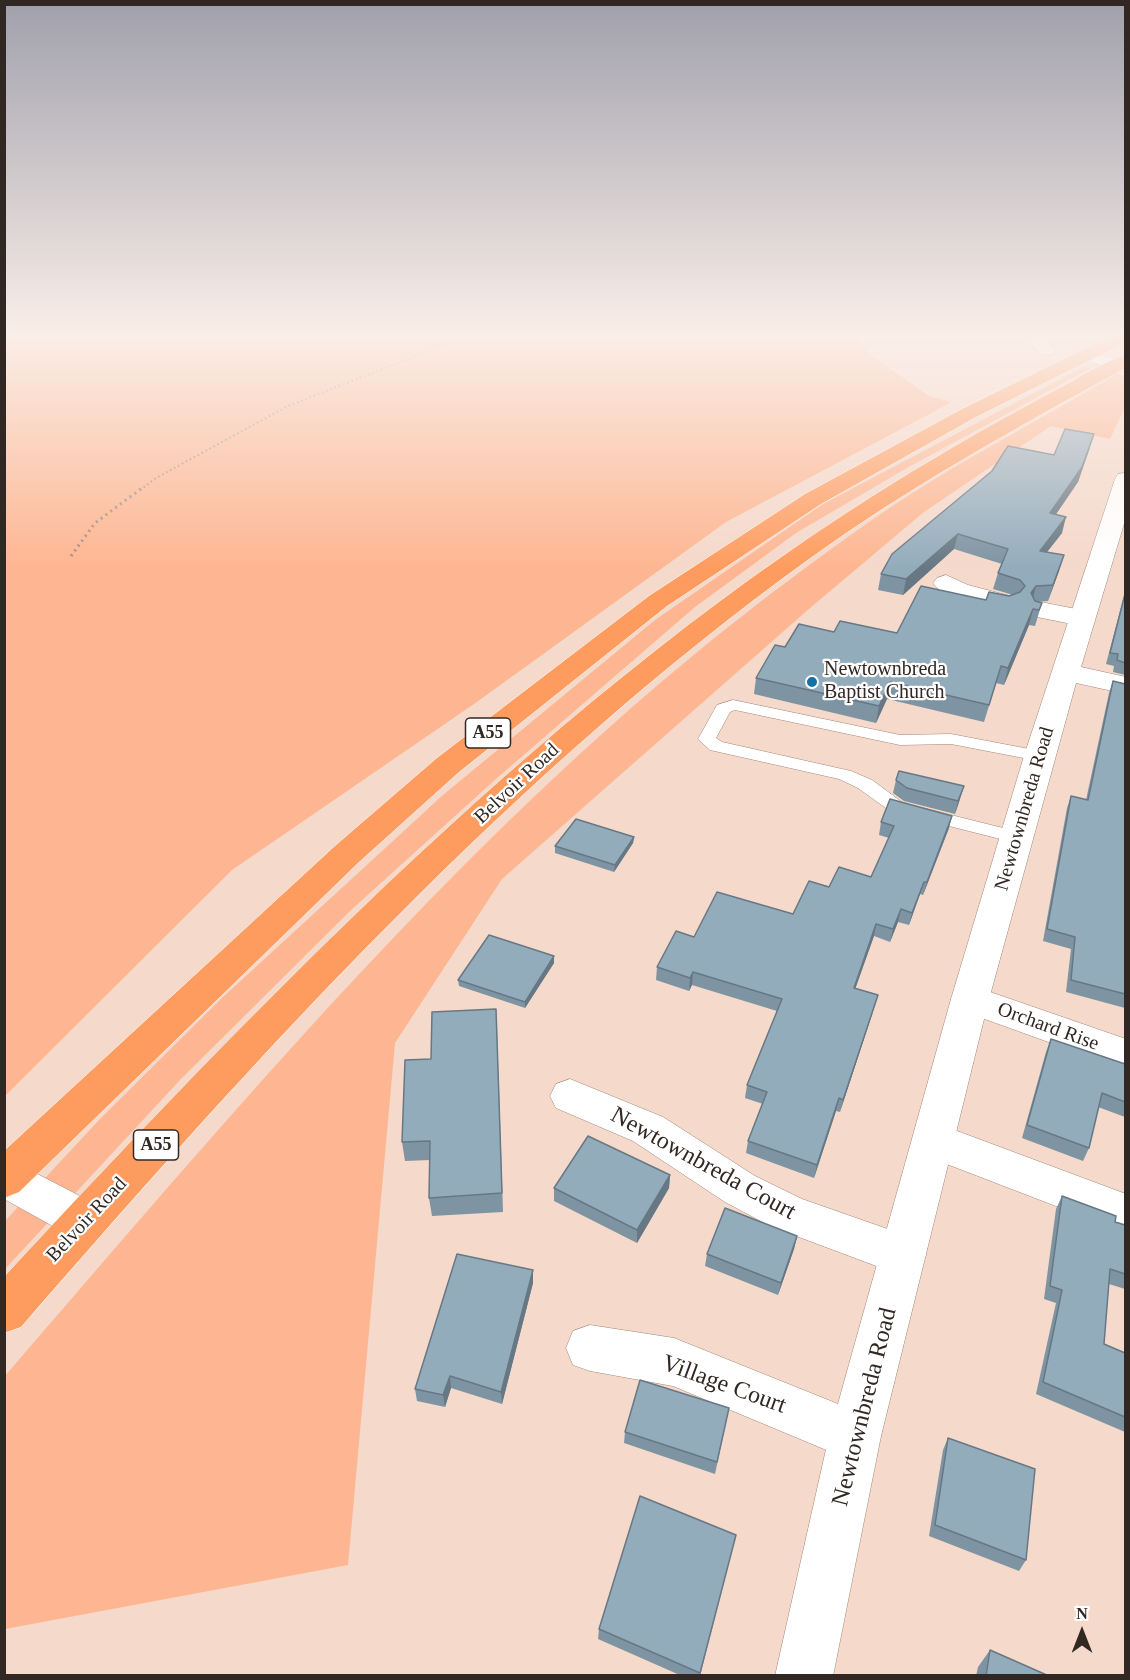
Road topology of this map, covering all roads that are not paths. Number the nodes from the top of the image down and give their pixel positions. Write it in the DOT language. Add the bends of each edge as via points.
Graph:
graph roads {
  1 [pos="973,411"];
  2 [pos="1025,411"];
  3 [pos="1125,479"];
  4 [pos="946,583"];
  5 [pos="1005,602"];
  6 [pos="1041,610"];
  7 [pos="1082,618"];
  8 [pos="1065,672"];
  9 [pos="1125,686"];
  10 [pos="1039,756"];
  11 [pos="1016,837"];
  12 [pos="970,999"];
  13 [pos="1125,1055"];
  14 [pos="570,1096"];
  15 [pos="933,1140"];
  16 [pos="5,1179"];
  17 [pos="1125,1214"];
  18 [pos="85,1221"];
  19 [pos="903,1256"];
  20 [pos="4,1311"];
  21 [pos="590,1348"];
  22 [pos="855,1436"];
  23 [pos="804,1676"];
  1 -- 16 [label="highway, Belvoir Road / A55" via="750,538 640,615 447,765 339,862"];
  2 -- 18 [label="highway, Belvoir Road / A55" via="800,553 586,722 454,842 311,982"];
  3 -- 7 [label="street, Newtownbreda Road"];
  4 -- 5 [label="street" via="960,591"];
  6 -- 7 [label="street"];
  7 -- 8 [label="street, Newtownbreda Road"];
  8 -- 9 [label="street"];
  8 -- 10 [label="street, Newtownbreda Road"];
  10 -- 11 [label="street, Newtownbreda Road"];
  10 -- 11 [label="lane" via="951,739 900,740 733,705 723,709 707,739 716,746 845,775 897,807"];
  11 -- 12 [label="street, Newtownbreda Road"];
  12 -- 13 [label="street, Orchard Rise"];
  12 -- 15 [label="street, Newtownbreda Road"];
  14 -- 19 [label="street, Newtownbreda Court" via="648,1129 740,1189 788,1213"];
  15 -- 17 [label="street"];
  15 -- 19 [label="street, Newtownbreda Road"];
  16 -- 18 [label="street"];
  18 -- 20 [label="highway, Belvoir Road / A55"];
  19 -- 22 [label="street, Newtownbreda Road"];
  21 -- 22 [label="street, Village Court" via="674,1362"];
  22 -- 23 [label="street, Newtownbreda Road"];
}
